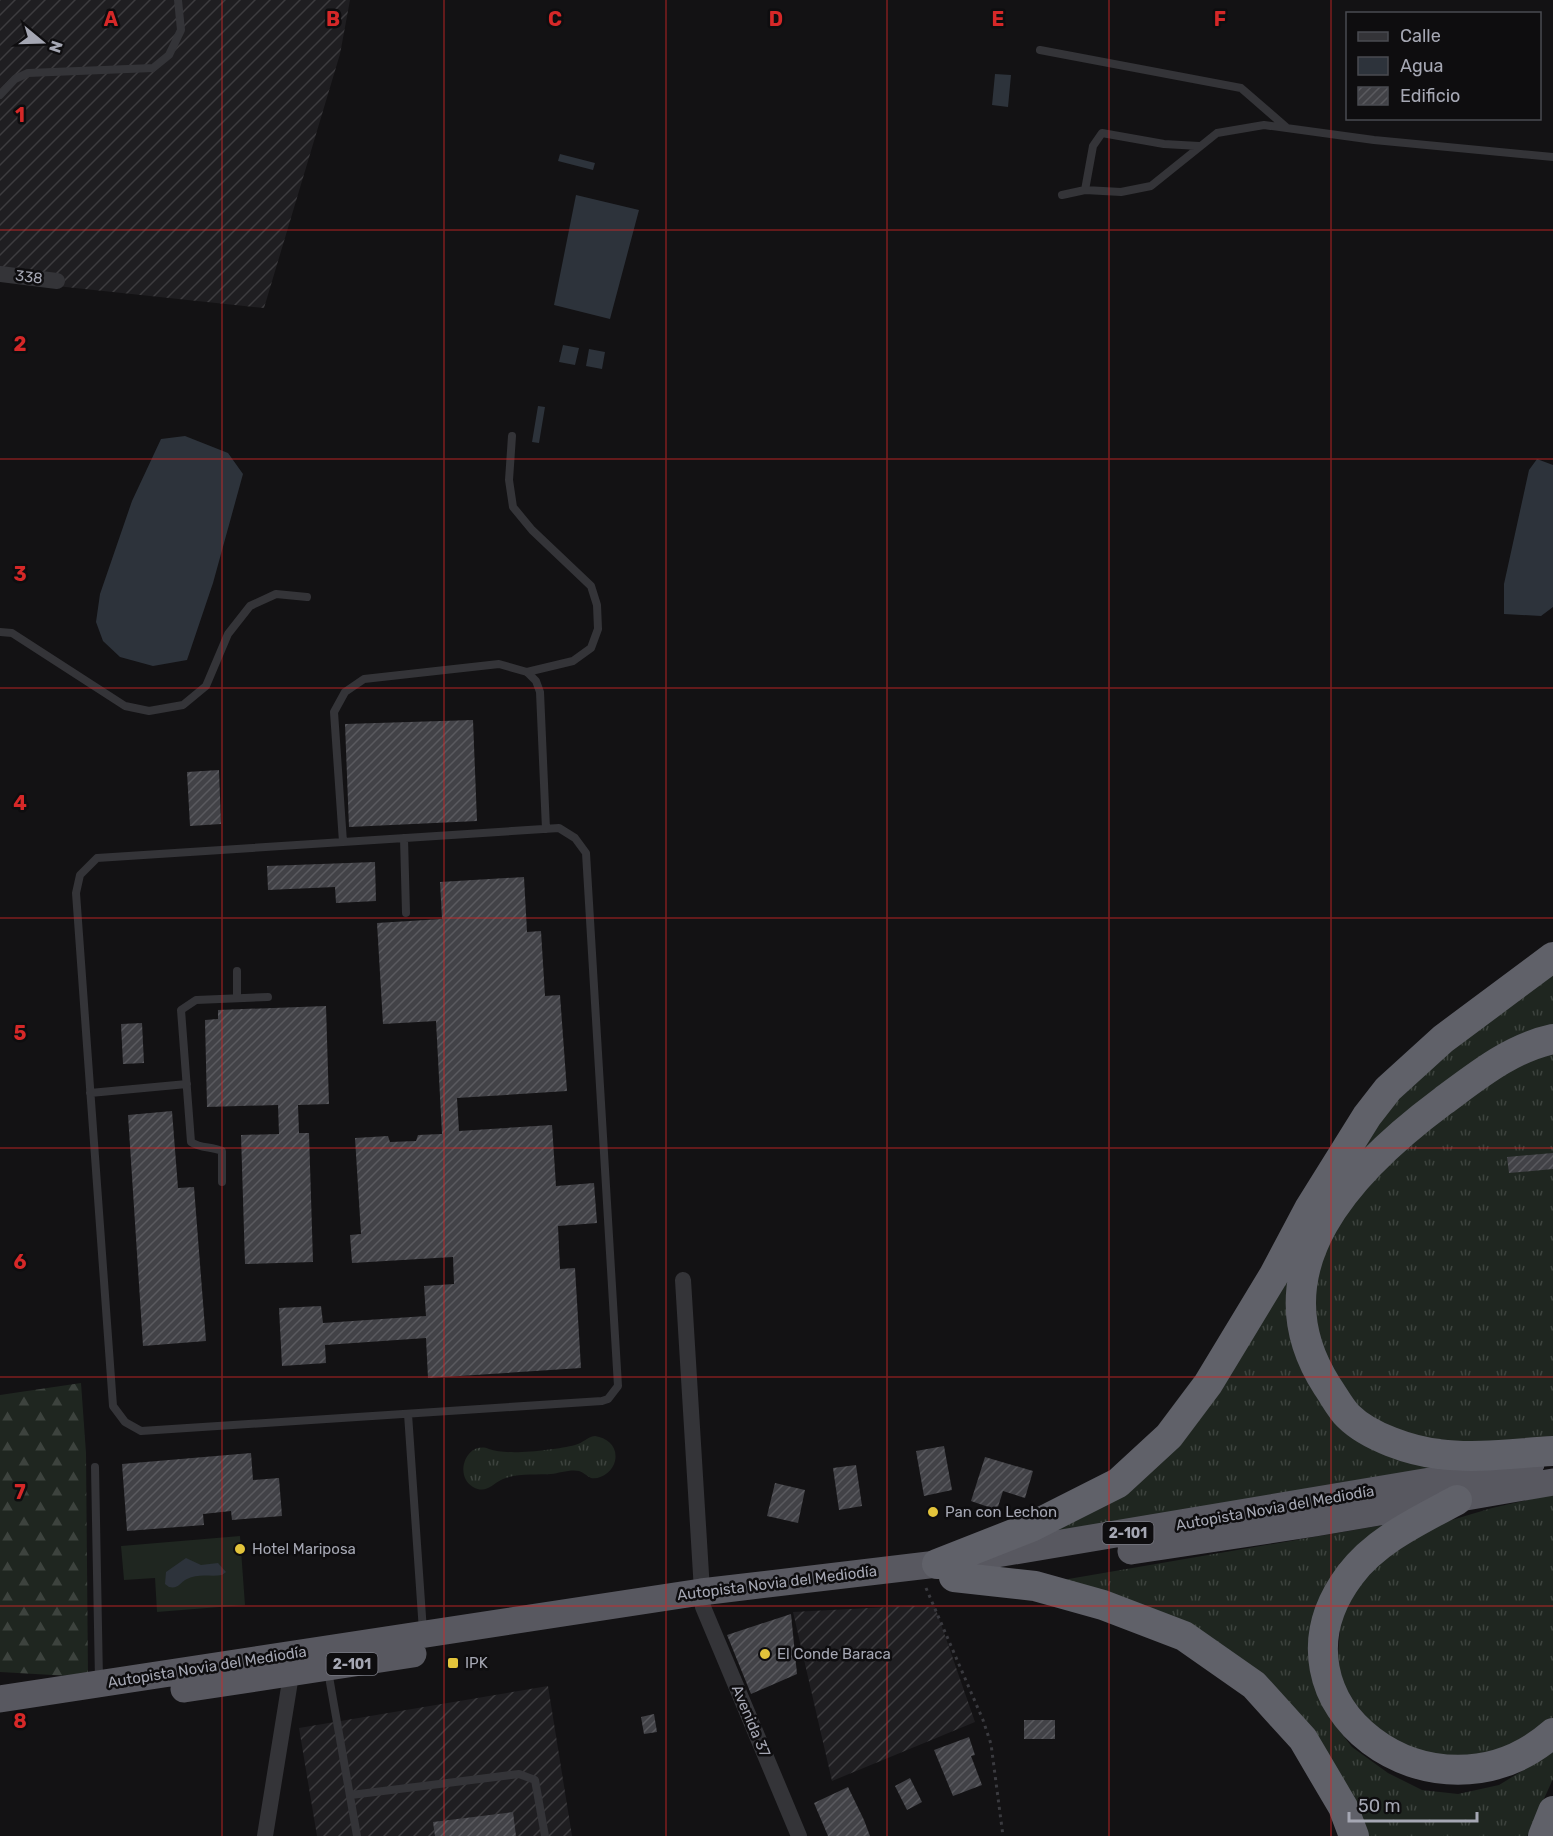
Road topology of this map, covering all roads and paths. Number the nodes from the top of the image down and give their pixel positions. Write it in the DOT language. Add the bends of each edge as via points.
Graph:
graph roads {
  1 [pos="178,0"];
  2 [pos="1040,50"];
  3 [pos="0,95"];
  4 [pos="1286,128"];
  5 [pos="1199,146"];
  6 [pos="1553,158"];
  7 [pos="1085,190"];
  8 [pos="1062,195"];
  9 [pos="0,274"];
  10 [pos="57,281"];
  11 [pos="512,436"];
  12 [pos="308,597"];
  13 [pos="0,632"];
  14 [pos="527,672"];
  15 [pos="546,828"];
  16 [pos="404,838"];
  17 [pos="343,842"];
  18 [pos="406,913"];
  19 [pos="1553,957"];
  20 [pos="237,971"];
  21 [pos="268,997"];
  22 [pos="237,998"];
  23 [pos="1553,1039"];
  24 [pos="187,1084"];
  25 [pos="90,1093"];
  26 [pos="222,1182"];
  27 [pos="683,1280"];
  28 [pos="408,1414"];
  29 [pos="1553,1451"];
  30 [pos="1553,1460"];
  31 [pos="95,1467"];
  32 [pos="1553,1482"];
  33 [pos="1457,1500"];
  34 [pos="938,1574"];
  35 [pos="702,1599"];
  36 [pos="424,1639"];
  37 [pos="289,1665"];
  38 [pos="327,1668"];
  39 [pos="100,1683"];
  40 [pos="0,1699"];
  41 [pos="0,1715"];
  42 [pos="1553,1733"];
  43 [pos="351,1796"];
  44 [pos="1553,1811"];
  45 [pos="265,1836"];
  46 [pos="357,1836"];
  47 [pos="545,1836"];
  48 [pos="799,1836"];
  49 [pos="1003,1836"];
  50 [pos="1354,1836"];
  51 [pos="1542,1836"];
  1 -- 3 [label="lane" via="181,30 169,55 153,68 28,73 15,79"];
  2 -- 4 [label="lane" via="1241,88"];
  4 -- 5 [label="lane" via="1264,125 1217,133"];
  4 -- 6 [label="lane"];
  5 -- 7 [label="lane" via="1151,186 1121,192"];
  5 -- 7 [label="lane" via="1102,133 1093,146"];
  7 -- 8 [label="lane"];
  9 -- 10 [label="street, 338"];
  11 -- 14 [label="lane" via="509,480 513,507 591,586 597,604 598,629 591,648 573,661"];
  12 -- 13 [label="lane" via="276,594 250,606 228,634 206,686 183,705 149,711 125,706 12,633"];
  14 -- 15 [label="lane" via="540,692"];
  14 -- 17 [label="lane" via="499,664 364,679 345,692 334,712"];
  15 -- 16 [label="lane"];
  15 -- 28 [label="lane" via="559,828 575,838 586,853 618,1386 602,1401"];
  16 -- 17 [label="lane"];
  16 -- 18 [label="lane"];
  17 -- 25 [label="lane" via="97,858 80,876 76,893"];
  19 -- 34 [label="highway" via="1443,1039 1388,1089 1314,1200 1209,1384 1169,1436 1118,1483"];
  20 -- 22 [label="lane"];
  21 -- 22 [label="lane"];
  22 -- 24 [label="lane" via="196,1000 181,1010"];
  23 -- 29 [label="highway" via="1495,1063 1412,1124 1371,1162 1330,1209 1316,1234 1300,1288 1300,1316 1305,1339 1321,1375 1357,1424 1394,1442 1439,1454"];
  24 -- 25 [label="lane"];
  24 -- 26 [label="lane" via="191,1142 222,1151"];
  25 -- 28 [label="lane" via="113,1406 125,1422 141,1431"];
  27 -- 35 [label="street, Avenida 37"];
  28 -- 36 [label="lane"];
  30 -- 34 [label="highway, Autopista Novia del Mediodía / 2-101"];
  31 -- 39 [label="lane"];
  32 -- 33 [label="highway, Autopista Novia del Mediodía / 2-101"];
  33 -- 34 [label="highway, Autopista Novia del Mediodía / 2-101"];
  33 -- 42 [label="highway" via="1378,1547 1350,1574 1332,1606 1325,1630 1324,1659 1336,1709 1352,1736 1390,1766 1408,1777 1445,1785 1485,1780 1518,1766"];
  34 -- 35 [label="highway, Autopista Novia del Mediodía / 2-101"];
  34 -- 49 [label="path" via="991,1744"];
  34 -- 50 [label="highway" via="1035,1586 1103,1605 1184,1636 1254,1685 1303,1739 1343,1807"];
  35 -- 36 [label="highway, Autopista Novia del Mediodía / 2-101"];
  35 -- 38 [label="highway, Autopista Novia del Mediodía / 2-101"];
  35 -- 48 [label="street, Avenida 37"];
  36 -- 37 [label="highway, Autopista Novia del Mediodía / 2-101"];
  37 -- 38 [label="highway, Autopista Novia del Mediodía / 2-101"];
  37 -- 39 [label="highway, Autopista Novia del Mediodía / 2-101"];
  37 -- 41 [label="highway, Autopista Novia del Mediodía / 2-101"];
  37 -- 45 [label="street"];
  38 -- 43 [label="lane"];
  39 -- 40 [label="highway, Autopista Novia del Mediodía / 2-101"];
  43 -- 46 [label="lane"];
  43 -- 47 [label="lane" via="519,1774 535,1780"];
  44 -- 51 [label="highway"];
}
